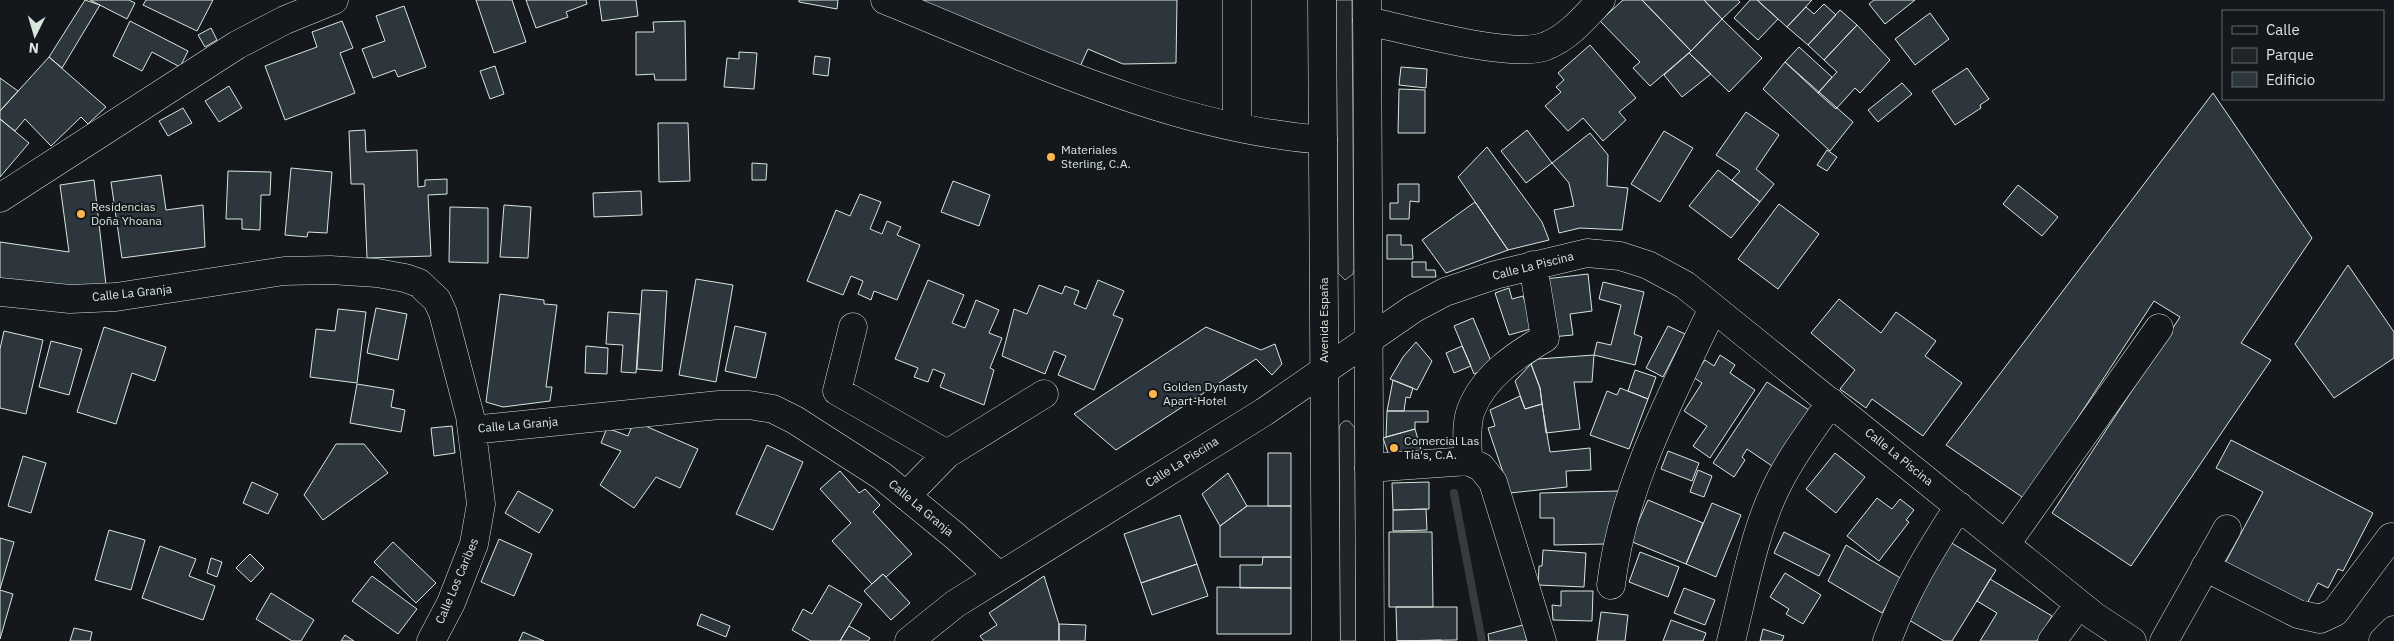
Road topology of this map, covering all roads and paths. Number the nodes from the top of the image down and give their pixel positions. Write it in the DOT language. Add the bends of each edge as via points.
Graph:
graph roads {
  1 [pos="334,0"];
  2 [pos="885,0"];
  3 [pos="1237,0"];
  4 [pos="1322,0"];
  5 [pos="1601,0"];
  6 [pos="1367,10"];
  7 [pos="1237,127"];
  8 [pos="1323,140"];
  9 [pos="0,198"];
  10 [pos="1533,265"];
  11 [pos="0,292"];
  12 [pos="1713,308"];
  13 [pos="853,328"];
  14 [pos="2159,328"];
  15 [pos="1369,340"];
  16 [pos="1324,370"];
  17 [pos="1044,394"];
  18 [pos="1831,402"];
  19 [pos="472,430"];
  20 [pos="947,454"];
  21 [pos="1468,461"];
  22 [pos="1369,468"];
  23 [pos="906,496"];
  24 [pos="1959,506"];
  25 [pos="2227,529"];
  26 [pos="2391,537"];
  27 [pos="2006,544"];
  28 [pos="2205,567"];
  29 [pos="998,576"];
  30 [pos="1611,585"];
  31 [pos="2079,604"];
  32 [pos="2394,630"];
  33 [pos="431,641"];
  34 [pos="909,641"];
  35 [pos="1326,641"];
  36 [pos="1370,641"];
  37 [pos="1542,641"];
  38 [pos="1731,641"];
  39 [pos="1888,641"];
  40 [pos="2052,641"];
  41 [pos="2132,641"];
  42 [pos="2164,641"];
  43 [pos="2383,641"];
  1 -- 9 [label="street" via="237,45"];
  2 -- 7 [label="street" via="1110,92"];
  3 -- 7 [label="street"];
  4 -- 8 [label="street, Avenida España"];
  5 -- 6 [label="street" via="1557,41 1528,50 1487,47"];
  6 -- 15 [label="street"];
  7 -- 8 [label="street" via="1281,137"];
  8 -- 16 [label="street, Avenida España"];
  10 -- 12 [label="street, Calle La Piscina" via="1587,253 1620,256 1648,265 1685,285"];
  10 -- 15 [label="street, Calle La Piscina" via="1445,292 1413,309"];
  10 -- 21 [label="street" via="1545,338 1515,356 1494,375 1480,395 1471,410 1468,426"];
  11 -- 19 [label="street, Calle La Granja" via="70,299 116,297 284,271 330,270 405,278 419,283 437,300 448,330"];
  12 -- 18 [label="street, Calle La Piscina"];
  12 -- 30 [label="street" via="1648,449 1629,499"];
  13 -- 20 [label="street" via="837,391"];
  14 -- 27 [label="street"];
  15 -- 16 [label="street, Calle La Piscina"];
  15 -- 22 [label="street"];
  16 -- 29 [label="street, Calle La Piscina" via="1264,412"];
  16 -- 35 [label="street, Avenida España"];
  17 -- 20 [label="street"];
  18 -- 24 [label="street, Calle La Piscina"];
  18 -- 38 [label="street" via="1794,453 1774,491"];
  19 -- 23 [label="street, Calle La Granja" via="719,404 749,405 773,409 795,420 882,476"];
  19 -- 33 [label="street, Calle Los Caribes" via="481,504 479,526 450,603"];
  20 -- 23 [label="street"];
  21 -- 22 [label="street"];
  21 -- 37 [label="street" via="1481,467 1493,482"];
  22 -- 36 [label="street"];
  23 -- 29 [label="street, Calle La Granja"];
  24 -- 27 [label="street, Calle La Piscina"];
  24 -- 39 [label="street" via="1901,604"];
  25 -- 28 [label="street"];
  26 -- 28 [label="street" via="2335,612 2320,619 2298,614"];
  27 -- 31 [label="street, Calle La Piscina"];
  28 -- 42 [label="street"];
  29 -- 34 [label="street, Calle La Piscina" via="955,604"];
  31 -- 40 [label="street"];
  31 -- 41 [label="street, Calle La Piscina"];
  32 -- 43 [label="street"];
}
